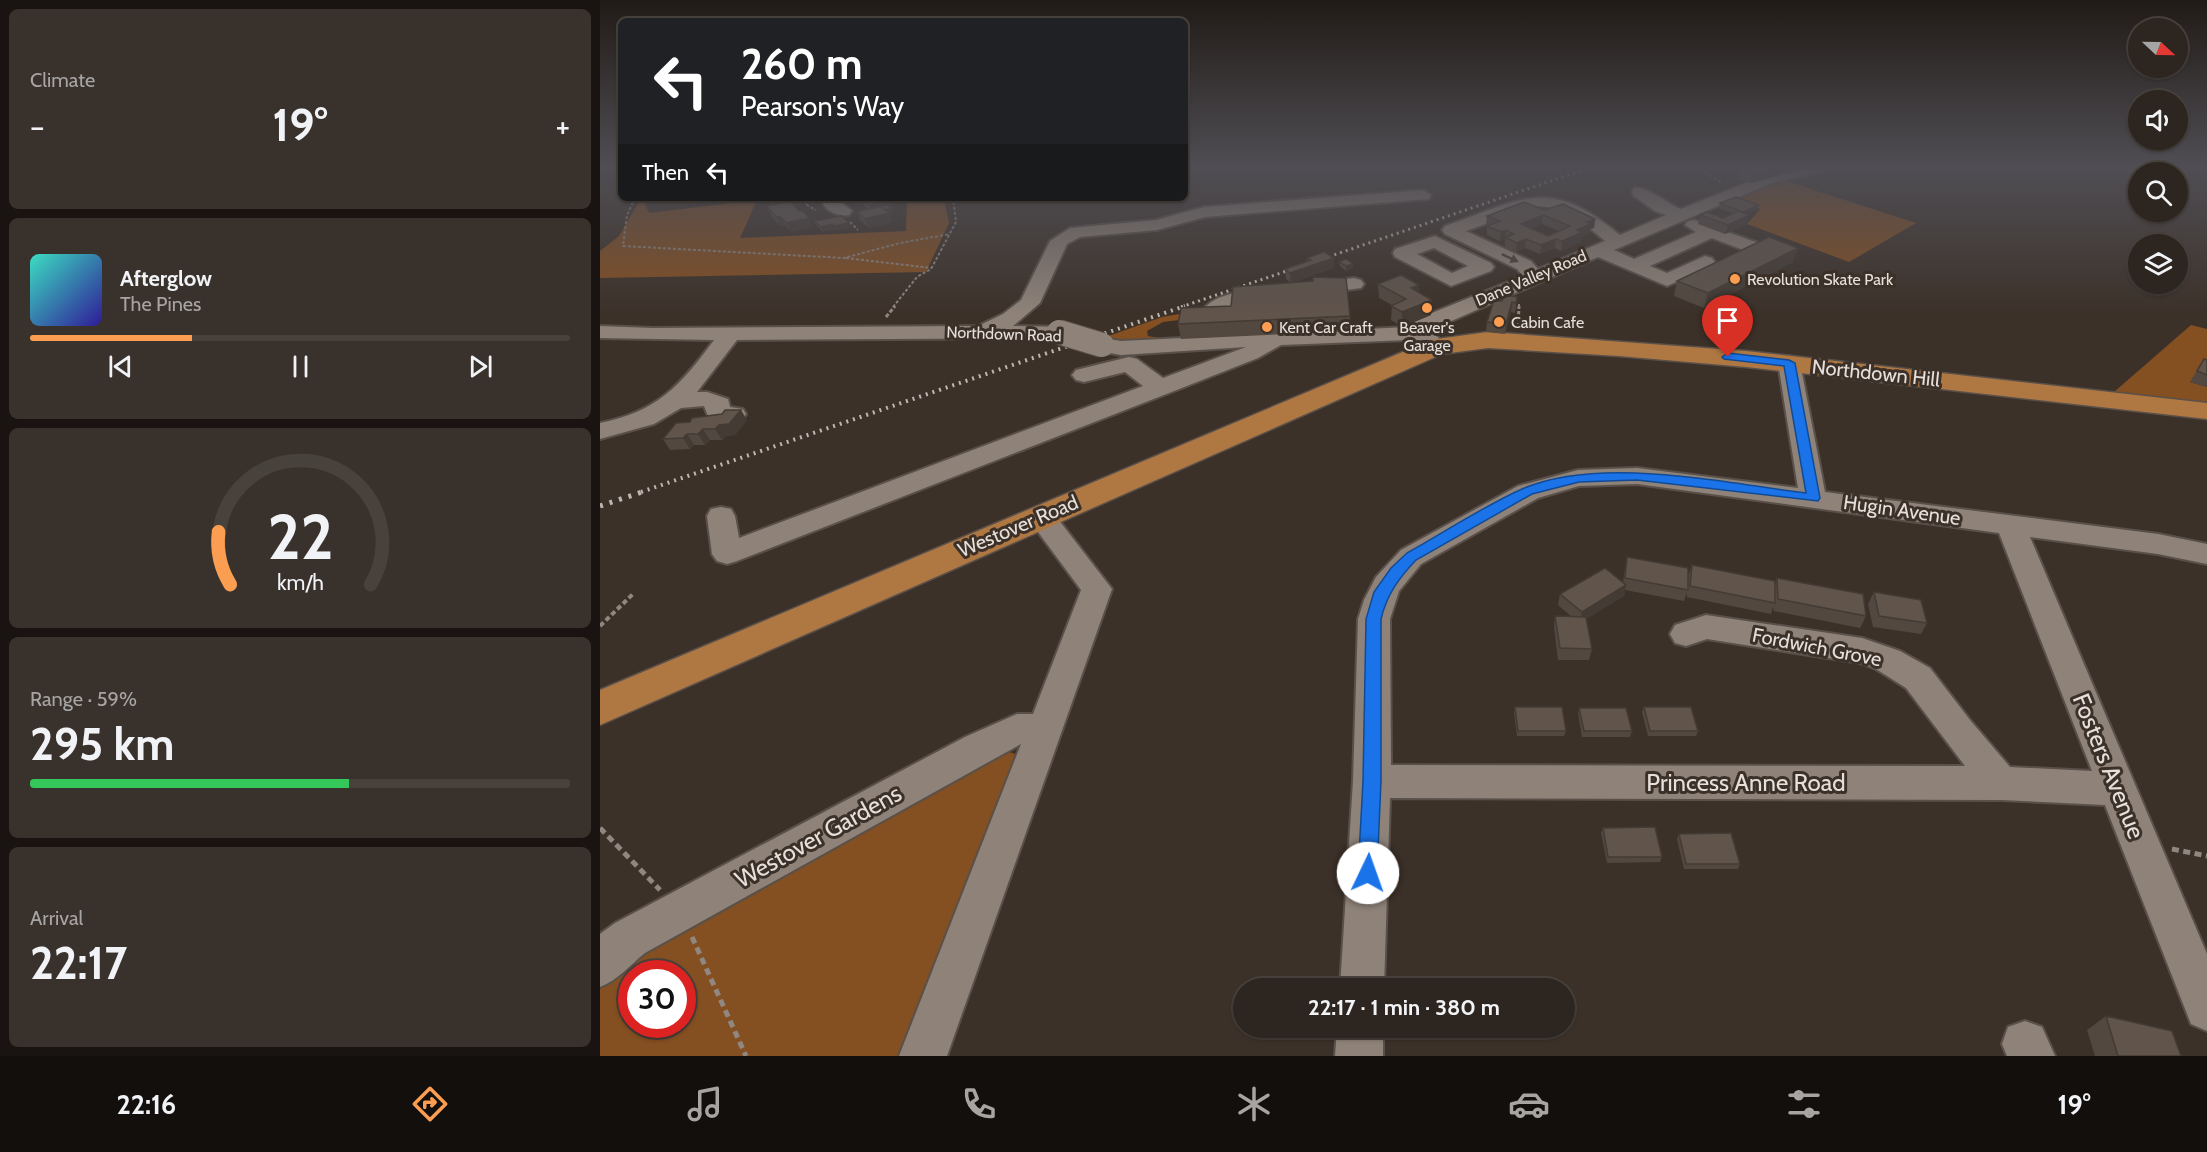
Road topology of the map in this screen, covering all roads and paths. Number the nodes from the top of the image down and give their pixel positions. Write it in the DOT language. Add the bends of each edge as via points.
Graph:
graph roads {
  1 [pos="627,216"];
  2 [pos="956,216"];
  3 [pos="1189,216"];
  4 [pos="1490,216"];
  5 [pos="1581,216"];
  6 [pos="1679,216"];
  7 [pos="1712,232"];
  8 [pos="950,234"];
  9 [pos="1617,242"];
  10 [pos="1754,248"];
  11 [pos="1597,250"];
  12 [pos="844,258"];
  13 [pos="1705,261"];
  14 [pos="1633,266"];
  15 [pos="931,268"];
  16 [pos="1534,277"];
  17 [pos="1451,280"];
  18 [pos="1354,284"];
  19 [pos="1506,289"];
  20 [pos="1473,303"];
  21 [pos="1212,311"];
  22 [pos="600,332"];
  23 [pos="875,332"];
  24 [pos="984,332"];
  25 [pos="730,334"];
  26 [pos="1275,339"];
  27 [pos="1425,340"];
  28 [pos="1524,341"];
  29 [pos="1789,363"];
  30 [pos="1084,375"];
  31 [pos="1161,387"];
  32 [pos="676,401"];
  33 [pos="2207,411"];
  34 [pos="734,414"];
  35 [pos="600,432"];
  36 [pos="1813,498"];
  37 [pos="721,516"];
  38 [pos="1041,516"];
  39 [pos="2010,524"];
  40 [pos="2207,554"];
  41 [pos="634,593"];
  42 [pos="608,616"];
  43 [pos="600,617"];
  44 [pos="600,626"];
  45 [pos="1686,634"];
  46 [pos="600,708"];
  47 [pos="1046,728"];
  48 [pos="1372,781"];
  49 [pos="2001,783"];
  50 [pos="2119,789"];
  51 [pos="600,828"];
  52 [pos="681,911"];
  53 [pos="600,965"];
  54 [pos="1362,978"];
  55 [pos="2207,1008"];
  56 [pos="1360,1038"];
  57 [pos="746,1056"];
  58 [pos="923,1056"];
  59 [pos="1359,1056"];
  1 -- 12 [label="path" via="623,246"];
  2 -- 8 [label="path"];
  3 -- 24 [label="street" via="1157,225 1076,232 1059,241 1033,299 1005,322"];
  4 -- 16 [label="street, one-way" via="1451,230 1524,265"];
  9 -- 5 [label="street, one-way"];
  6 -- 7 [label="street"];
  6 -- 9 [label="street, Dane Valley Road"];
  7 -- 10 [label="street"];
  7 -- 14 [label="street"];
  8 -- 12 [label="path"];
  8 -- 15 [label="path"];
  9 -- 11 [label="street, Dane Valley Road"];
  11 -- 14 [label="street"];
  11 -- 16 [label="street, Dane Valley Road"];
  12 -- 15 [label="path"];
  13 -- 14 [label="street" via="1667,280"];
  15 -- 23 [label="path" via="917,276"];
  16 -- 19 [label="street, Dane Valley Road"];
  17 -- 20 [label="street" via="1450,290"];
  18 -- 21 [label="street" via="1247,297"];
  19 -- 20 [label="street, Dane Valley Road"];
  19 -- 28 [label="path" via="1520,303 1518,327"];
  20 -- 27 [label="street, Dane Valley Road" via="1425,324"];
  22 -- 25 [label="street, Northdown Road"];
  23 -- 24 [label="street, Northdown Road"];
  23 -- 25 [label="street, Northdown Road"];
  24 -- 26 [label="street, Northdown Road, bridge" via="1059,333 1120,348"];
  25 -- 32 [label="street"];
  26 -- 27 [label="street, Northdown Road"];
  26 -- 31 [label="street" via="1251,353"];
  27 -- 28 [label="main road, Northdown Hill"];
  27 -- 38 [label="main road, Westover Road"];
  28 -- 29 [label="main road, Northdown Hill"];
  29 -- 33 [label="main road, Northdown Hill"];
  29 -- 36 [label="street"];
  30 -- 31 [label="street" via="1129,364"];
  31 -- 37 [label="street" via="727,554"];
  32 -- 34 [label="street" via="707,399 719,404 717,411 722,414"];
  32 -- 35 [label="street" via="645,420"];
  36 -- 39 [label="street, Hugin Avenue"];
  36 -- 48 [label="street, Hugin Avenue" via="1637,476 1578,478 1528,492 1412,557 1379,596 1374,619"];
  38 -- 46 [label="main road, Westover Road"];
  38 -- 47 [label="street" via="1097,589"];
  39 -- 40 [label="street, Hugin Avenue"];
  39 -- 50 [label="street, Fosters Avenue"];
  41 -- 42 [label="path"];
  42 -- 43 [label="path"];
  42 -- 44 [label="path"];
  45 -- 49 [label="street, Fordwich Grove" via="1706,627 1862,651 1888,660 1918,678"];
  47 -- 52 [label="street, Westover Gardens" via="1017,729 978,748"];
  47 -- 58 [label="street"];
  48 -- 49 [label="street, Princess Anne Road"];
  48 -- 54 [label="street, Hugin Avenue"];
  49 -- 50 [label="street, Princess Anne Road"];
  50 -- 55 [label="street, Fosters Avenue"];
  51 -- 52 [label="path"];
  52 -- 53 [label="street, Westover Gardens" via="630,938"];
  52 -- 57 [label="path"];
  56 -- 59 [label="street"];
}
